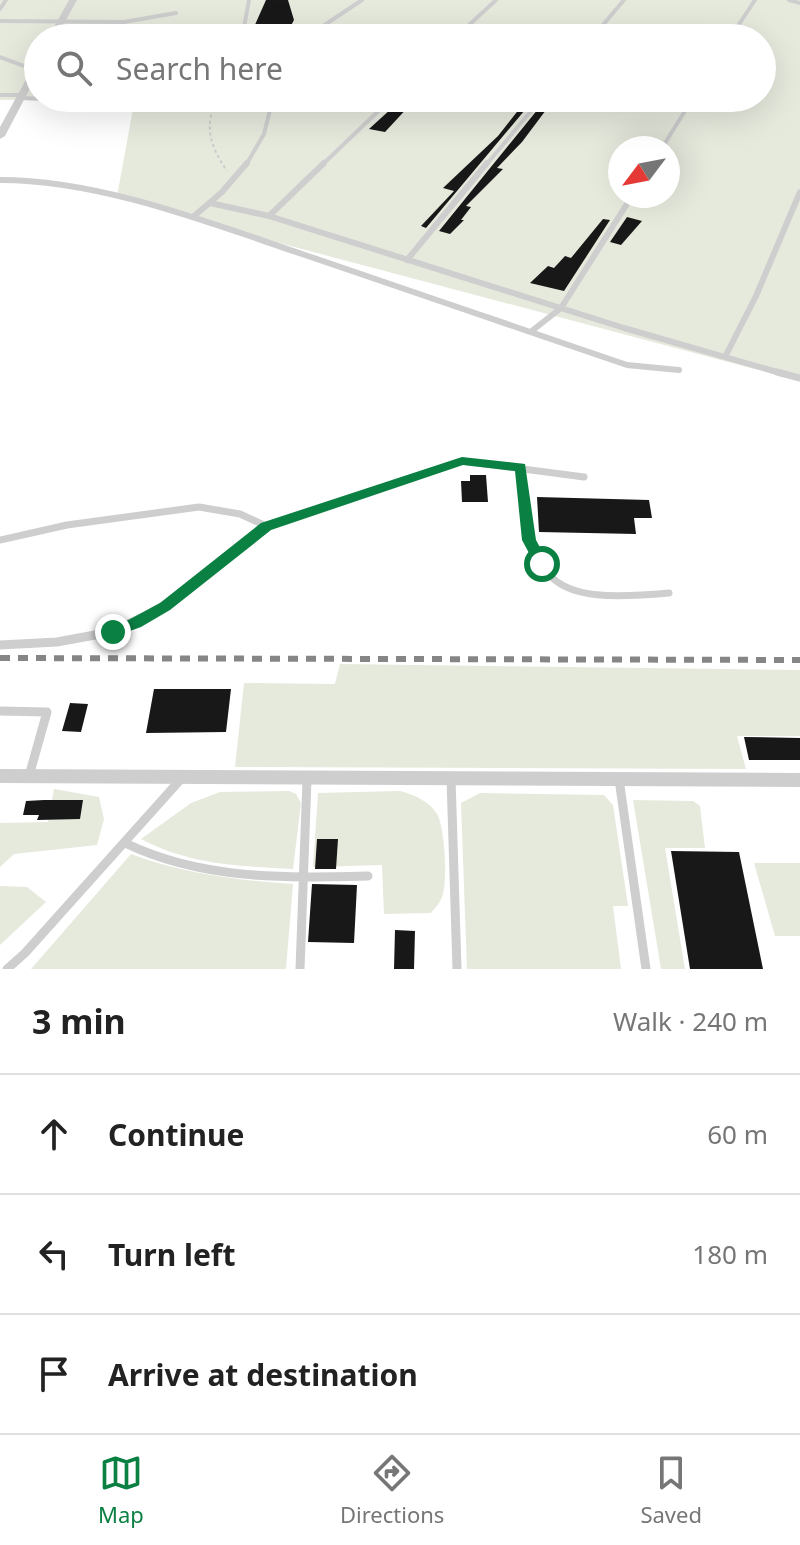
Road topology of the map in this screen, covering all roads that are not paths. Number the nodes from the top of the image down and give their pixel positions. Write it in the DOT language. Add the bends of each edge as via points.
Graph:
graph roads {
  1 [pos="6,0"];
  2 [pos="73,0"];
  3 [pos="249,0"];
  4 [pos="362,0"];
  5 [pos="496,0"];
  6 [pos="624,0"];
  7 [pos="755,0"];
  8 [pos="789,0"];
  9 [pos="800,3"];
  10 [pos="0,9"];
  11 [pos="176,13"];
  12 [pos="0,21"];
  13 [pos="124,22"];
  14 [pos="60,23"];
  15 [pos="245,24"];
  16 [pos="326,24"];
  17 [pos="470,24"];
  18 [pos="604,24"];
  19 [pos="739,24"];
  20 [pos="0,57"];
  21 [pos="24,64"];
  22 [pos="24,92"];
  23 [pos="0,95"];
  24 [pos="21,97"];
  25 [pos="24,97"];
  26 [pos="271,112"];
  27 [pos="377,112"];
  28 [pos="530,112"];
  29 [pos="684,112"];
  30 [pos="0,136"];
  31 [pos="669,136"];
  32 [pos="0,180"];
  33 [pos="800,192"];
  34 [pos="210,203"];
  35 [pos="624,208"];
  36 [pos="269,216"];
  37 [pos="193,217"];
  38 [pos="407,260"];
  39 [pos="561,308"];
  40 [pos="533,330"];
  41 [pos="725,357"];
  42 [pos="679,370"];
  43 [pos="800,378"];
  44 [pos="521,467"];
  45 [pos="584,477"];
  46 [pos="266,526"];
  47 [pos="0,540"];
  48 [pos="669,593"];
  49 [pos="0,645"];
  50 [pos="0,711"];
  51 [pos="0,776"];
  52 [pos="29,776"];
  53 [pos="183,777"];
  54 [pos="451,778"];
  55 [pos="307,779"];
  56 [pos="619,779"];
  57 [pos="800,780"];
  58 [pos="125,843"];
  59 [pos="368,876"];
  60 [pos="302,877"];
  61 [pos="7,969"];
  62 [pos="300,969"];
  63 [pos="457,969"];
  64 [pos="646,969"];
  1 -- 10 [label="lane"];
  2 -- 14 [label="street"];
  3 -- 15 [label="lane"];
  4 -- 16 [label="lane"];
  5 -- 17 [label="lane"];
  6 -- 18 [label="lane"];
  7 -- 19 [label="lane"];
  8 -- 9 [label="lane"];
  11 -- 13 [label="lane"];
  12 -- 14 [label="lane"];
  13 -- 14 [label="lane"];
  20 -- 21 [label="lane"];
  22 -- 24 [label="street"];
  23 -- 24 [label="lane"];
  24 -- 25 [label="lane"];
  24 -- 30 [label="street"];
  26 -- 34 [label="lane" via="262,145"];
  27 -- 36 [label="lane"];
  28 -- 38 [label="lane"];
  29 -- 31 [label="lane"];
  32 -- 37 [label="lane" via="99,193"];
  33 -- 41 [label="lane"];
  34 -- 36 [label="lane"];
  34 -- 37 [label="lane"];
  35 -- 39 [label="lane"];
  36 -- 38 [label="lane"];
  37 -- 40 [label="lane"];
  38 -- 39 [label="lane"];
  39 -- 40 [label="lane"];
  39 -- 41 [label="lane"];
  40 -- 42 [label="lane" via="627,365"];
  41 -- 43 [label="lane"];
  44 -- 45 [label="lane"];
  44 -- 46 [label="lane" via="462,461"];
  44 -- 48 [label="lane" via="529,540 561,588 607,599"];
  46 -- 47 [label="lane" via="240,514 199,507"];
  46 -- 49 [label="lane" via="201,581 136,623 77,640"];
  50 -- 52 [label="lane" via="47,712"];
  51 -- 52 [label="street"];
  52 -- 53 [label="street"];
  53 -- 55 [label="street"];
  53 -- 58 [label="lane"];
  54 -- 55 [label="street"];
  54 -- 56 [label="street"];
  54 -- 63 [label="lane"];
  55 -- 60 [label="lane"];
  56 -- 57 [label="street"];
  56 -- 64 [label="lane"];
  58 -- 60 [label="lane" via="188,866"];
  58 -- 61 [label="lane"];
  59 -- 60 [label="lane"];
  60 -- 62 [label="lane"];
}
